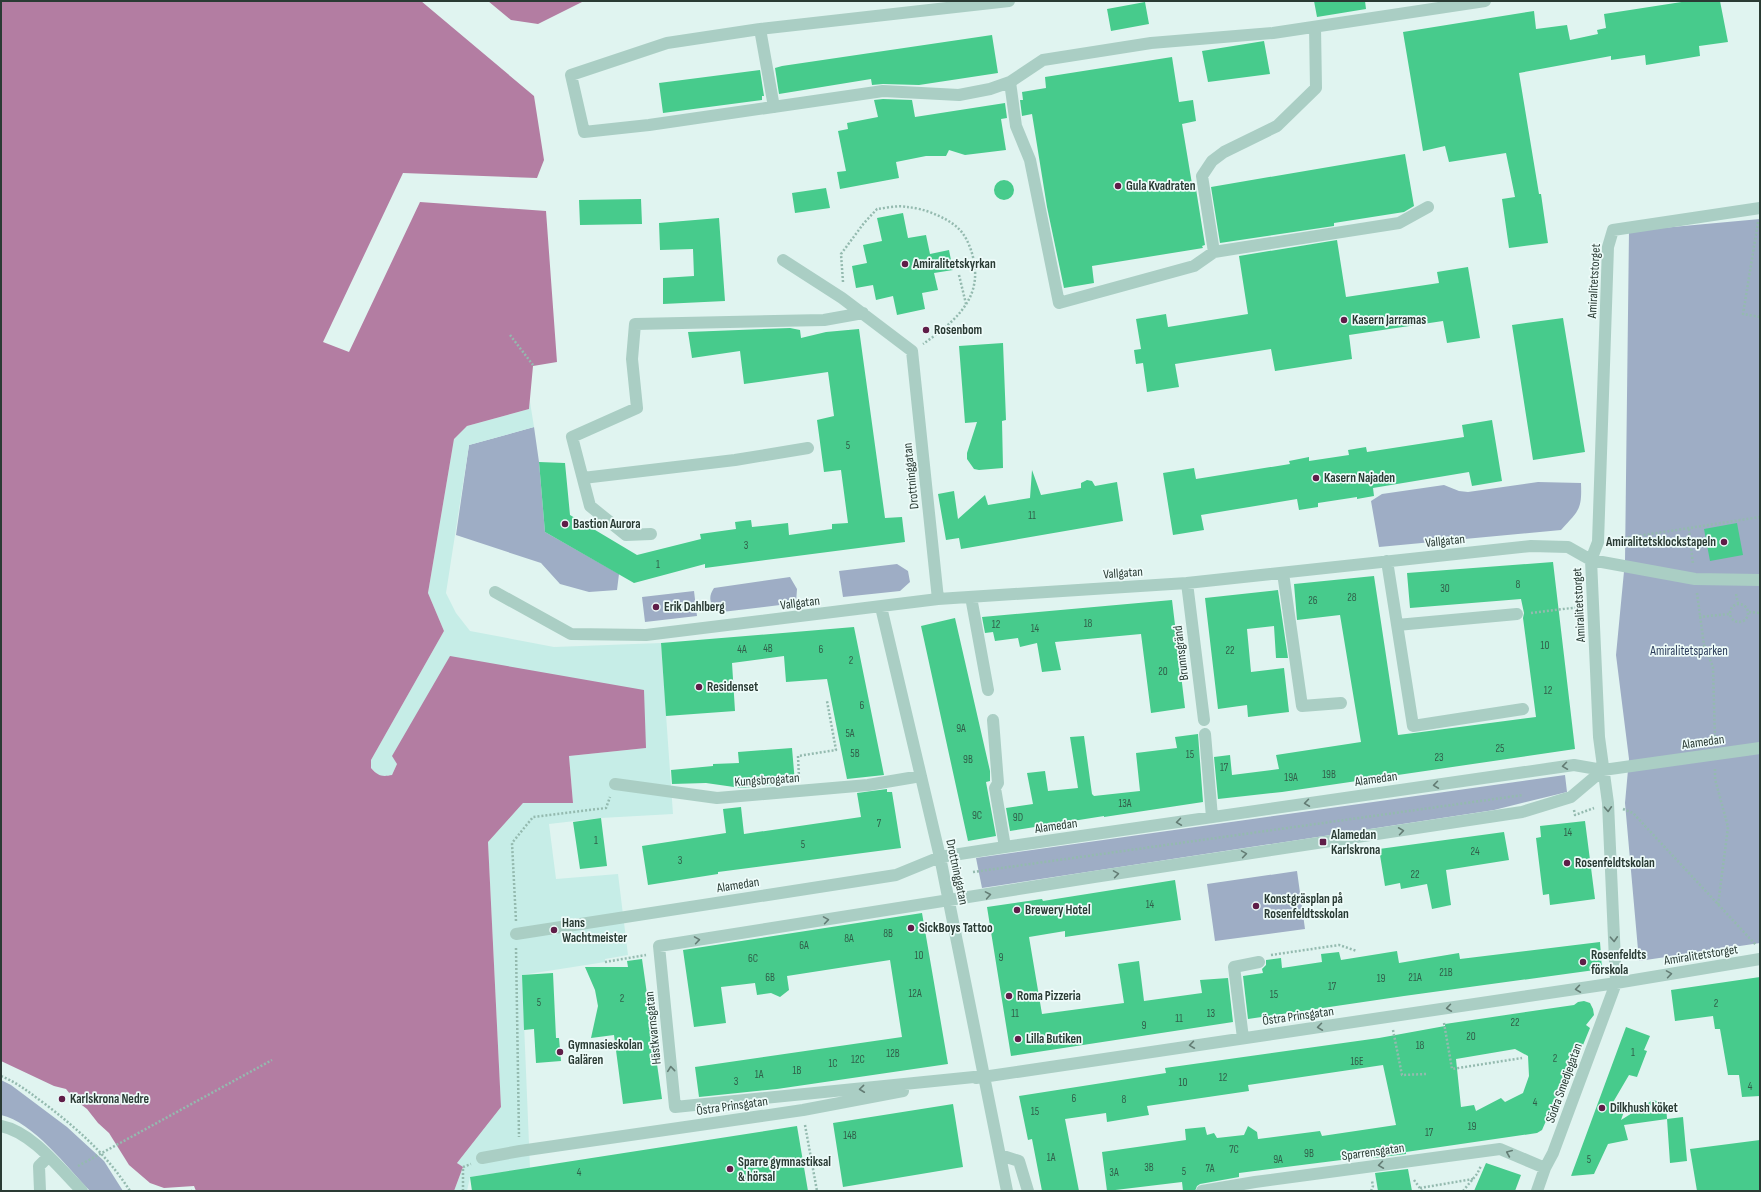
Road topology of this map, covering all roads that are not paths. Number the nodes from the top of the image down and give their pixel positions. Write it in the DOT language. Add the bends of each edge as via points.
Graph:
graph roads {
  1 [pos="1009,1"];
  2 [pos="1486,1"];
  3 [pos="1315,27"];
  4 [pos="760,29"];
  5 [pos="1010,82"];
  6 [pos="774,107"];
  7 [pos="1428,207"];
  8 [pos="1759,214"];
  9 [pos="1214,252"];
  10 [pos="784,260"];
  11 [pos="863,314"];
  12 [pos="808,448"];
  13 [pos="583,478"];
  14 [pos="651,534"];
  15 [pos="1591,560"];
  16 [pos="1387,561"];
  17 [pos="1283,573"];
  18 [pos="1760,580"];
  19 [pos="1187,583"];
  20 [pos="495,592"];
  21 [pos="970,597"];
  22 [pos="938,599"];
  23 [pos="881,607"];
  24 [pos="1517,614"];
  25 [pos="1397,625"];
  26 [pos="988,690"];
  27 [pos="1341,703"];
  28 [pos="1523,709"];
  29 [pos="993,720"];
  30 [pos="1204,720"];
  31 [pos="1205,734"];
  32 [pos="1760,748"];
  33 [pos="1603,770"];
  34 [pos="921,776"];
  35 [pos="615,784"];
  36 [pos="1212,817"];
  37 [pos="1005,847"];
  38 [pos="940,857"];
  39 [pos="949,901"];
  40 [pos="516,934"];
  41 [pos="1760,960"];
  42 [pos="1259,962"];
  43 [pos="1616,983"];
  44 [pos="1243,1038"];
  45 [pos="984,1076"];
  46 [pos="675,1108"];
  47 [pos="1,1126"];
  48 [pos="1000,1155"];
  49 [pos="48,1157"];
  50 [pos="482,1158"];
  51 [pos="1545,1168"];
  52 [pos="1256,1186"];
  53 [pos="40,1191"];
  54 [pos="82,1191"];
  55 [pos="1007,1191"];
  56 [pos="1028,1191"];
  57 [pos="1202,1191"];
  58 [pos="1537,1191"];
  1 -- 4 [label="street"];
  2 -- 3 [label="street"];
  3 -- 5 [label="street" via="1151,43 1043,60"];
  3 -- 9 [label="street" via="1316,88 1277,126 1224,152 1212,161 1202,176"];
  4 -- 6 [label="street"];
  4 -- 6 [label="street" via="667,43 571,75 584,132"];
  5 -- 6 [label="street" via="959,95 883,91"];
  5 -- 9 [label="street" via="1016,126 1030,160 1059,303 1194,266"];
  7 -- 9 [label="street" via="1399,223"];
  8 -- 15 [label="street, Amiralitetstorget" via="1613,230 1608,247 1598,542"];
  10 -- 11 [label="street"];
  11 -- 13 [label="street" via="824,320 635,324 632,359 637,408 572,437"];
  11 -- 22 [label="street, Drottninggatan" via="912,350"];
  12 -- 13 [label="street" via="735,460"];
  13 -- 14 [label="street" via="590,506 626,535"];
  15 -- 16 [label="street, Vallgatan" via="1568,547 1531,546"];
  15 -- 18 [label="street, Vallgatan" via="1695,579"];
  15 -- 33 [label="street, Amiralitetstorget" via="1599,737"];
  16 -- 17 [label="street, Vallgatan"];
  16 -- 25 [label="street"];
  17 -- 19 [label="street, Vallgatan"];
  17 -- 27 [label="street" via="1302,706"];
  19 -- 21 [label="street, Vallgatan"];
  19 -- 30 [label="street, Brunnsgränd"];
  20 -- 23 [label="street, Vallgatan" via="571,634 646,635"];
  21 -- 22 [label="street, Vallgatan"];
  21 -- 26 [label="street"];
  22 -- 23 [label="street, Vallgatan"];
  23 -- 34 [label="street, Drottninggatan"];
  24 -- 25 [label="street"];
  25 -- 28 [label="street" via="1413,726"];
  29 -- 37 [label="street" via="998,783 995,788"];
  31 -- 36 [label="street"];
  32 -- 33 [label="street, Alamedan"];
  33 -- 36 [label="street, Alamedan, one-way" via="1574,765"];
  39 -- 33 [label="street, one-way" via="1522,812 1571,797"];
  33 -- 43 [label="street, Amiralitetstorget, one-way" via="1608,803"];
  34 -- 35 [label="street, Kungsbrogatan" via="868,785 717,798"];
  34 -- 38 [label="street, Drottninggatan"];
  36 -- 37 [label="street, Alamedan, one-way"];
  37 -- 38 [label="street, Alamedan"];
  38 -- 39 [label="street, Drottninggatan"];
  38 -- 40 [label="street, Alamedan" via="896,875"];
  39 -- 45 [label="street, Drottninggatan"];
  46 -- 39 [label="street, Hästkvarnsgatan, one-way" via="658,946"];
  43 -- 41 [label="street, Amiralitetstorget, one-way"];
  42 -- 44 [label="street" via="1234,967"];
  43 -- 44 [label="street, Östra Prinsgatan, one-way"];
  43 -- 51 [label="street, Södra Smedjegatan" via="1553,1153"];
  44 -- 45 [label="street, Östra Prinsgatan, one-way"];
  45 -- 46 [label="street, Östra Prinsgatan, one-way"];
  45 -- 48 [label="street, Drottninggatan"];
  45 -- 50 [label="street, Östra Prinsgatan" via="803,1110"];
  47 -- 49 [label="street" via="25,1135"];
  48 -- 55 [label="street, Drottninggatan"];
  48 -- 56 [label="street" via="1019,1161"];
  49 -- 53 [label="street" via="39,1166"];
  49 -- 54 [label="street"];
  51 -- 52 [label="street, Sparrensgatan, one-way" via="1500,1149"];
  51 -- 58 [label="street, Södra Smedjegatan"];
  52 -- 57 [label="street, Sparrensgatan"];
}
